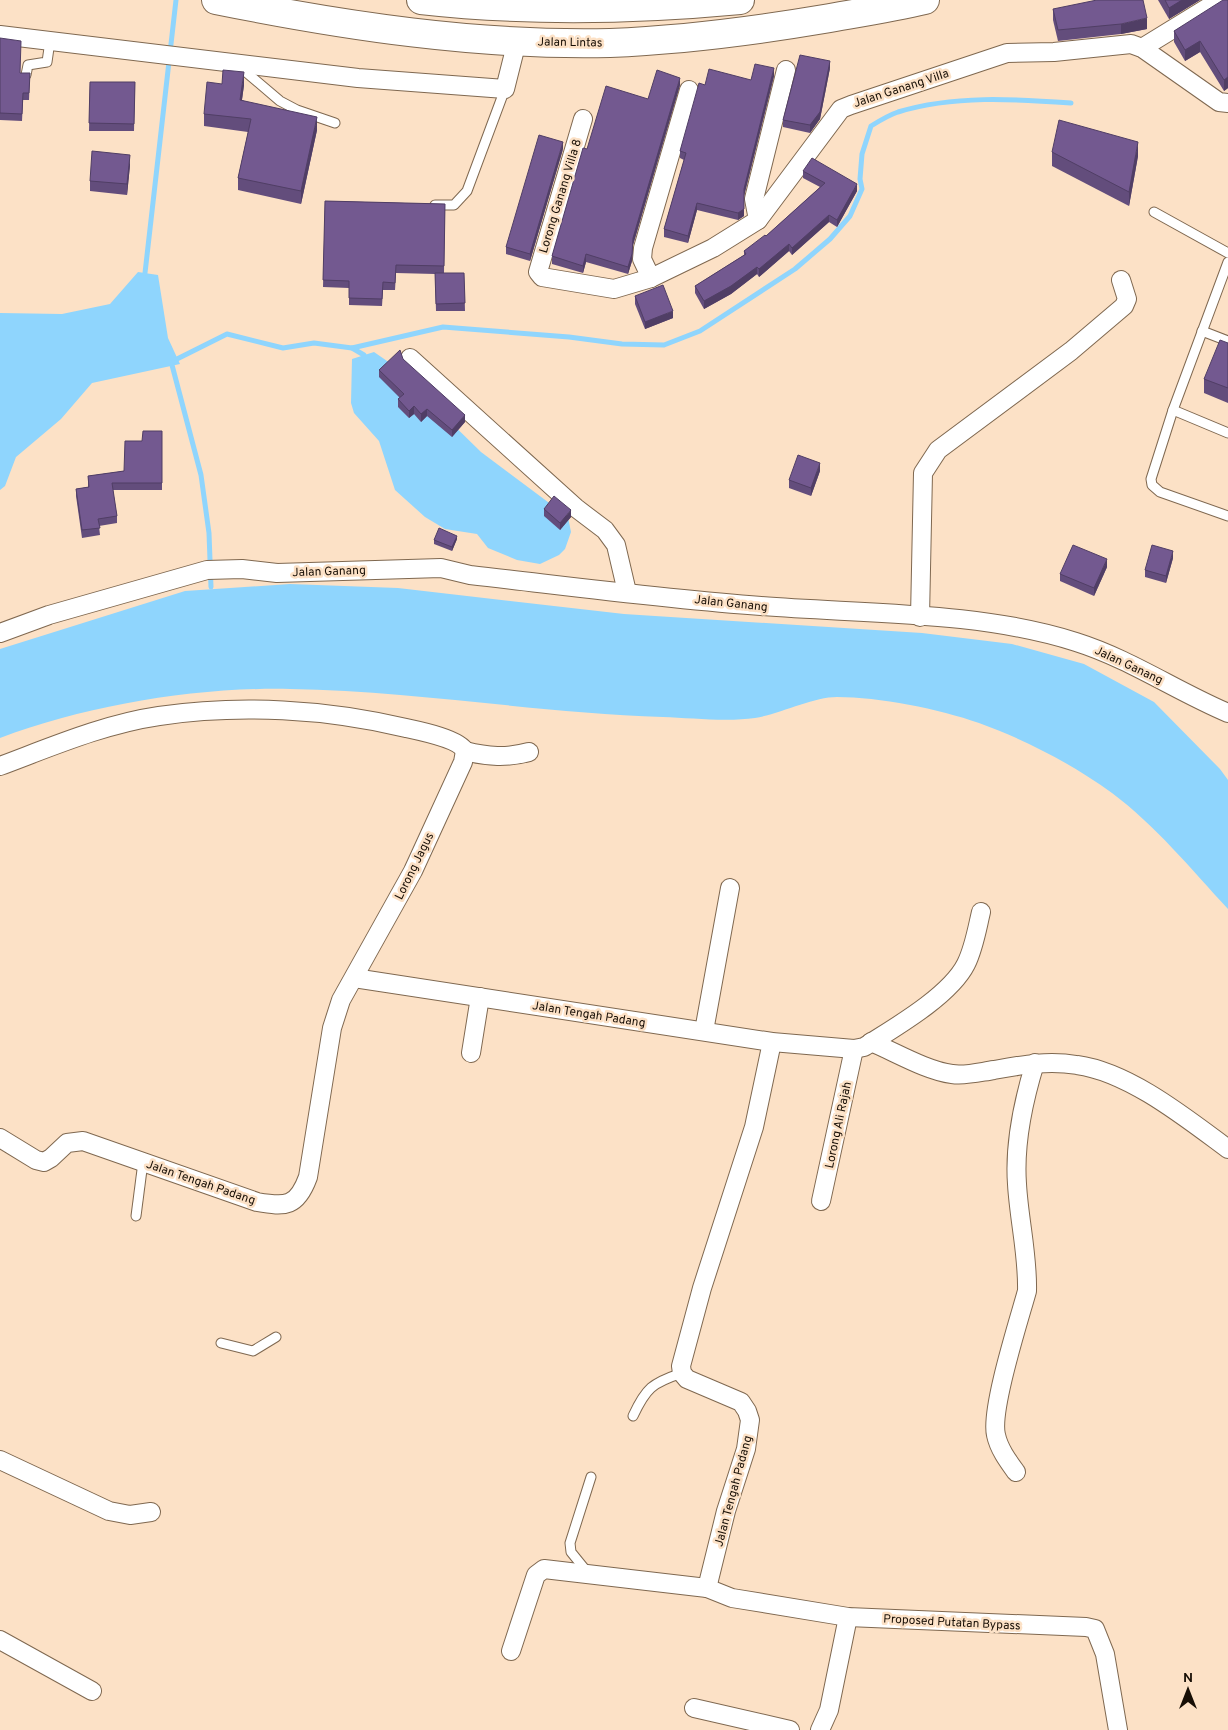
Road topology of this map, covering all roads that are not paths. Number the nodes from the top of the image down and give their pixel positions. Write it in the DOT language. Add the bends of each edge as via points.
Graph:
graph roads {
  1 [pos="216,0"];
  2 [pos="421,0"];
  3 [pos="740,0"];
  4 [pos="925,0"];
  5 [pos="1220,0"];
  6 [pos="686,3"];
  7 [pos="510,4"];
  8 [pos="584,4"];
  9 [pos="0,35"];
  10 [pos="50,41"];
  11 [pos="517,41"];
  12 [pos="1142,48"];
  13 [pos="233,64"];
  14 [pos="786,70"];
  15 [pos="26,75"];
  16 [pos="505,89"];
  17 [pos="689,90"];
  18 [pos="1228,103"];
  19 [pos="582,119"];
  20 [pos="335,123"];
  21 [pos="426,205"];
  22 [pos="1154,212"];
  23 [pos="758,220"];
  24 [pos="1228,253"];
  25 [pos="1228,262"];
  26 [pos="538,272"];
  27 [pos="650,278"];
  28 [pos="1121,280"];
  29 [pos="1202,331"];
  30 [pos="1228,341"];
  31 [pos="410,358"];
  32 [pos="1173,410"];
  33 [pos="1228,433"];
  34 [pos="1228,516"];
  35 [pos="627,592"];
  36 [pos="920,617"];
  37 [pos="0,633"];
  38 [pos="1228,713"];
  39 [pos="465,751"];
  40 [pos="529,752"];
  41 [pos="0,766"];
  42 [pos="730,888"];
  43 [pos="981,912"];
  44 [pos="354,978"];
  45 [pos="480,997"];
  46 [pos="704,1031"];
  47 [pos="772,1042"];
  48 [pos="871,1042"];
  49 [pos="854,1049"];
  50 [pos="471,1053"];
  51 [pos="1035,1063"];
  52 [pos="0,1138"];
  53 [pos="1228,1149"];
  54 [pos="143,1162"];
  55 [pos="821,1201"];
  56 [pos="136,1216"];
  57 [pos="276,1336"];
  58 [pos="221,1343"];
  59 [pos="682,1373"];
  60 [pos="633,1416"];
  61 [pos="0,1460"];
  62 [pos="1016,1472"];
  63 [pos="591,1477"];
  64 [pos="151,1512"];
  65 [pos="590,1574"];
  66 [pos="707,1588"];
  67 [pos="848,1617"];
  68 [pos="0,1640"];
  69 [pos="511,1651"];
  70 [pos="92,1691"];
  71 [pos="694,1708"];
  72 [pos="790,1730"];
  73 [pos="820,1730"];
  74 [pos="1118,1730"];
  1 -- 11 [label="highway, Jalan Lintas" via="384,28"];
  2 -- 7 [label="highway"];
  3 -- 6 [label="highway"];
  4 -- 11 [label="highway, Jalan Lintas" via="714,36 608,43"];
  5 -- 12 [label="street"];
  6 -- 8 [label="highway"];
  7 -- 8 [label="highway"];
  9 -- 10 [label="street"];
  10 -- 13 [label="street"];
  10 -- 15 [label="lane" via="47,62 28,65"];
  11 -- 16 [label="street"];
  12 -- 18 [label="street, Jalan Ganang Villa" via="1218,102"];
  12 -- 23 [label="street, Jalan Ganang Villa" via="1119,44 1054,52 1007,53 850,104 835,116"];
  13 -- 16 [label="street" via="358,78"];
  13 -- 20 [label="lane" via="289,106"];
  14 -- 23 [label="street" via="754,199"];
  16 -- 21 [label="lane" via="467,191 454,205"];
  17 -- 27 [label="street" via="643,248 642,258"];
  19 -- 26 [label="street, Lorong Ganang Villa 8"];
  22 -- 24 [label="lane"];
  23 -- 27 [label="street, Jalan Ganang Villa" via="713,248"];
  25 -- 29 [label="lane"];
  26 -- 27 [label="street, Jalan Ganang Villa" via="542,277 614,290"];
  28 -- 36 [label="street" via="1127,299 1124,306 1071,351 938,450 923,473"];
  29 -- 30 [label="lane"];
  29 -- 32 [label="lane"];
  31 -- 35 [label="street" via="576,508 606,530 616,545"];
  32 -- 33 [label="lane"];
  32 -- 34 [label="lane" via="1151,472 1152,484 1160,492"];
  35 -- 36 [label="street, Jalan Ganang" via="759,606"];
  35 -- 37 [label="street, Jalan Ganang" via="470,575 441,568 277,573 212,570 50,615"];
  36 -- 38 [label="street, Jalan Ganang" via="988,624 1075,641 1114,655"];
  39 -- 40 [label="street" via="498,757"];
  39 -- 41 [label="street" via="456,743 427,733 349,716 223,710 129,722"];
  39 -- 44 [label="street, Lorong Jagus" via="463,762 413,871"];
  42 -- 46 [label="street"];
  43 -- 48 [label="street" via="973,948 956,979 921,1010"];
  44 -- 45 [label="street, Jalan Tengah Padang"];
  44 -- 54 [label="street, Jalan Tengah Padang" via="341,1000 332,1028 308,1177 298,1198 290,1204 256,1202"];
  45 -- 46 [label="street, Jalan Tengah Padang"];
  45 -- 50 [label="street"];
  46 -- 47 [label="street, Jalan Tengah Padang"];
  47 -- 49 [label="street, Jalan Tengah Padang"];
  47 -- 59 [label="street" via="754,1127 702,1288 681,1366"];
  48 -- 49 [label="street"];
  48 -- 51 [label="street" via="953,1074 968,1075"];
  49 -- 55 [label="street, Lorong Ali Rajah"];
  51 -- 53 [label="street" via="1078,1065 1104,1072 1144,1091"];
  51 -- 62 [label="street" via="1022,1112 1017,1157 1027,1291 997,1405 995,1428 1000,1448"];
  52 -- 54 [label="street, Jalan Tengah Padang" via="44,1162 67,1143 83,1141"];
  54 -- 56 [label="lane"];
  57 -- 58 [label="lane" via="253,1351"];
  59 -- 60 [label="lane" via="657,1381 642,1397"];
  59 -- 66 [label="street, Jalan Tengah Padang" via="697,1384 741,1402 750,1420 746,1449 726,1511"];
  61 -- 64 [label="street" via="109,1510 130,1515"];
  63 -- 65 [label="lane" via="570,1543 575,1560"];
  65 -- 66 [label="street, Proposed Putatan Bypass"];
  65 -- 69 [label="street, Proposed Putatan Bypass" via="544,1569 538,1572"];
  66 -- 67 [label="street, Proposed Putatan Bypass" via="732,1598"];
  67 -- 73 [label="street" via="829,1710"];
  67 -- 74 [label="street, Proposed Putatan Bypass" via="1095,1629 1105,1654"];
  68 -- 70 [label="street"];
  71 -- 72 [label="street"];
}
